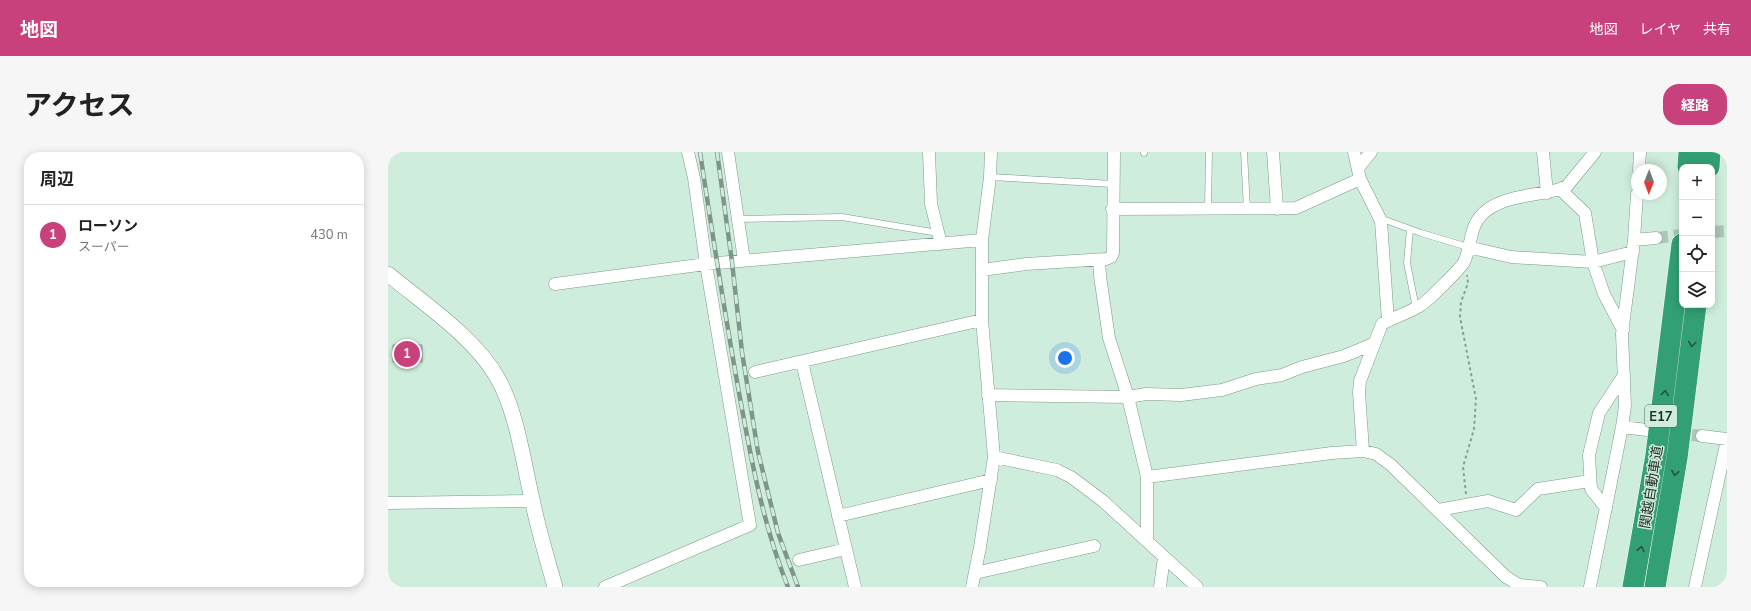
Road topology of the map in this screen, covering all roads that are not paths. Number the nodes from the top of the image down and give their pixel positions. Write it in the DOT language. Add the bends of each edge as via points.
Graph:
graph roads {
  1 [pos="688,152"];
  2 [pos="728,152"];
  3 [pos="929,152"];
  4 [pos="990,152"];
  5 [pos="1114,152"];
  6 [pos="1209,152"];
  7 [pos="1244,152"];
  8 [pos="1273,152"];
  9 [pos="1354,152"];
  10 [pos="1371,152"];
  11 [pos="1543,152"];
  12 [pos="1595,152"];
  13 [pos="1640,152"];
  14 [pos="1689,152"];
  15 [pos="1710,152"];
  16 [pos="1639,164"];
  17 [pos="1688,164"];
  18 [pos="1709,164"];
  19 [pos="1359,173"];
  20 [pos="990,177"];
  21 [pos="1113,184"];
  22 [pos="1560,189"];
  23 [pos="1547,192"];
  24 [pos="1637,200"];
  25 [pos="1112,209"];
  26 [pos="1247,209"];
  27 [pos="1277,209"];
  28 [pos="1208,210"];
  29 [pos="1380,218"];
  30 [pos="737,219"];
  31 [pos="1410,229"];
  32 [pos="940,238"];
  33 [pos="1656,238"];
  34 [pos="982,240"];
  35 [pos="1634,246"];
  36 [pos="1468,247"];
  37 [pos="744,260"];
  38 [pos="1099,260"];
  39 [pos="1593,262"];
  40 [pos="706,264"];
  41 [pos="1679,268"];
  42 [pos="982,270"];
  43 [pos="388,274"];
  44 [pos="555,284"];
  45 [pos="1416,308"];
  46 [pos="1696,308"];
  47 [pos="982,320"];
  48 [pos="1388,321"];
  49 [pos="1623,330"];
  50 [pos="1373,344"];
  51 [pos="802,362"];
  52 [pos="755,372"];
  53 [pos="1624,375"];
  54 [pos="988,396"];
  55 [pos="1128,397"];
  56 [pos="1622,427"];
  57 [pos="1647,430"];
  58 [pos="1702,436"];
  59 [pos="1727,439"];
  60 [pos="1363,451"];
  61 [pos="994,457"];
  62 [pos="1147,477"];
  63 [pos="991,480"];
  64 [pos="1590,481"];
  65 [pos="532,501"];
  66 [pos="388,503"];
  67 [pos="1606,508"];
  68 [pos="1438,510"];
  69 [pos="838,516"];
  70 [pos="1147,541"];
  71 [pos="1094,546"];
  72 [pos="846,549"];
  73 [pos="1164,557"];
  74 [pos="799,560"];
  75 [pos="975,573"];
  76 [pos="628,582"];
  77 [pos="555,587"];
  78 [pos="605,587"];
  79 [pos="855,587"];
  80 [pos="972,587"];
  81 [pos="1160,587"];
  82 [pos="1197,587"];
  83 [pos="1541,587"];
  84 [pos="1590,587"];
  85 [pos="1633,587"];
  86 [pos="1655,587"];
  87 [pos="1696,587"];
  1 -- 40 [label="street"];
  2 -- 30 [label="street"];
  3 -- 32 [label="street" via="931,204"];
  4 -- 20 [label="street"];
  5 -- 21 [label="street"];
  6 -- 28 [label="lane"];
  7 -- 26 [label="lane"];
  8 -- 27 [label="street"];
  9 -- 19 [label="street"];
  10 -- 19 [label="street"];
  11 -- 23 [label="street"];
  12 -- 22 [label="street" via="1567,186"];
  13 -- 16 [label="street"];
  14 -- 17 [label="highway"];
  15 -- 18 [label="highway"];
  19 -- 27 [label="street" via="1296,208"];
  19 -- 29 [label="street"];
  20 -- 21 [label="lane"];
  20 -- 34 [label="street"];
  21 -- 25 [label="street"];
  22 -- 23 [label="street"];
  22 -- 39 [label="street" via="1585,213"];
  23 -- 36 [label="street" via="1497,203 1476,223"];
  24 -- 35 [label="street"];
  25 -- 28 [label="street"];
  25 -- 38 [label="street" via="1113,254 1106,260"];
  26 -- 27 [label="street"];
  26 -- 28 [label="street"];
  29 -- 31 [label="lane"];
  29 -- 48 [label="street"];
  30 -- 32 [label="lane" via="842,217"];
  30 -- 37 [label="street"];
  31 -- 36 [label="lane"];
  31 -- 45 [label="lane" via="1407,263"];
  32 -- 34 [label="street"];
  32 -- 37 [label="street"];
  33 -- 35 [label="street"];
  34 -- 42 [label="street"];
  35 -- 39 [label="street"];
  35 -- 49 [label="street"];
  36 -- 39 [label="street" via="1511,257"];
  36 -- 45 [label="street" via="1464,263"];
  37 -- 40 [label="street"];
  38 -- 42 [label="street" via="1026,264"];
  38 -- 55 [label="street" via="1109,338"];
  39 -- 49 [label="street" via="1604,294"];
  40 -- 44 [label="street"];
  40 -- 76 [label="street" via="750,525"];
  85 -- 41 [label="highway, 関越自動車道 / E17, one-way" via="1644,536 1657,447"];
  42 -- 47 [label="street"];
  43 -- 65 [label="street" via="468,340 497,378 517,432"];
  45 -- 48 [label="street"];
  46 -- 86 [label="highway, 関越自動車道 / E17, one-way" via="1678,458"];
  47 -- 51 [label="street"];
  47 -- 54 [label="street"];
  48 -- 50 [label="street" via="1382,324"];
  49 -- 53 [label="street"];
  50 -- 55 [label="street" via="1344,356 1282,375 1256,379 1222,390"];
  50 -- 60 [label="street" via="1360,381"];
  51 -- 52 [label="street"];
  51 -- 69 [label="street"];
  53 -- 56 [label="street" via="1625,406"];
  53 -- 64 [label="street" via="1599,413 1589,455"];
  54 -- 55 [label="street"];
  54 -- 61 [label="street"];
  55 -- 62 [label="street"];
  56 -- 57 [label="street"];
  56 -- 67 [label="street"];
  58 -- 59 [label="street"];
  59 -- 87 [label="street"];
  60 -- 62 [label="street"];
  60 -- 68 [label="street" via="1376,454 1390,465"];
  61 -- 63 [label="street"];
  61 -- 70 [label="street" via="1057,470 1103,501"];
  62 -- 70 [label="street"];
  63 -- 69 [label="street"];
  63 -- 75 [label="street"];
  64 -- 67 [label="street" via="1591,489"];
  64 -- 68 [label="street" via="1538,489 1516,510 1488,501"];
  65 -- 66 [label="street"];
  65 -- 77 [label="street"];
  67 -- 84 [label="street"];
  68 -- 83 [label="street" via="1510,580 1520,585"];
  69 -- 72 [label="street"];
  70 -- 73 [label="street"];
  71 -- 75 [label="street"];
  72 -- 74 [label="street"];
  72 -- 79 [label="street"];
  73 -- 81 [label="street"];
  73 -- 82 [label="street"];
  75 -- 80 [label="street"];
  76 -- 78 [label="street"];
}
